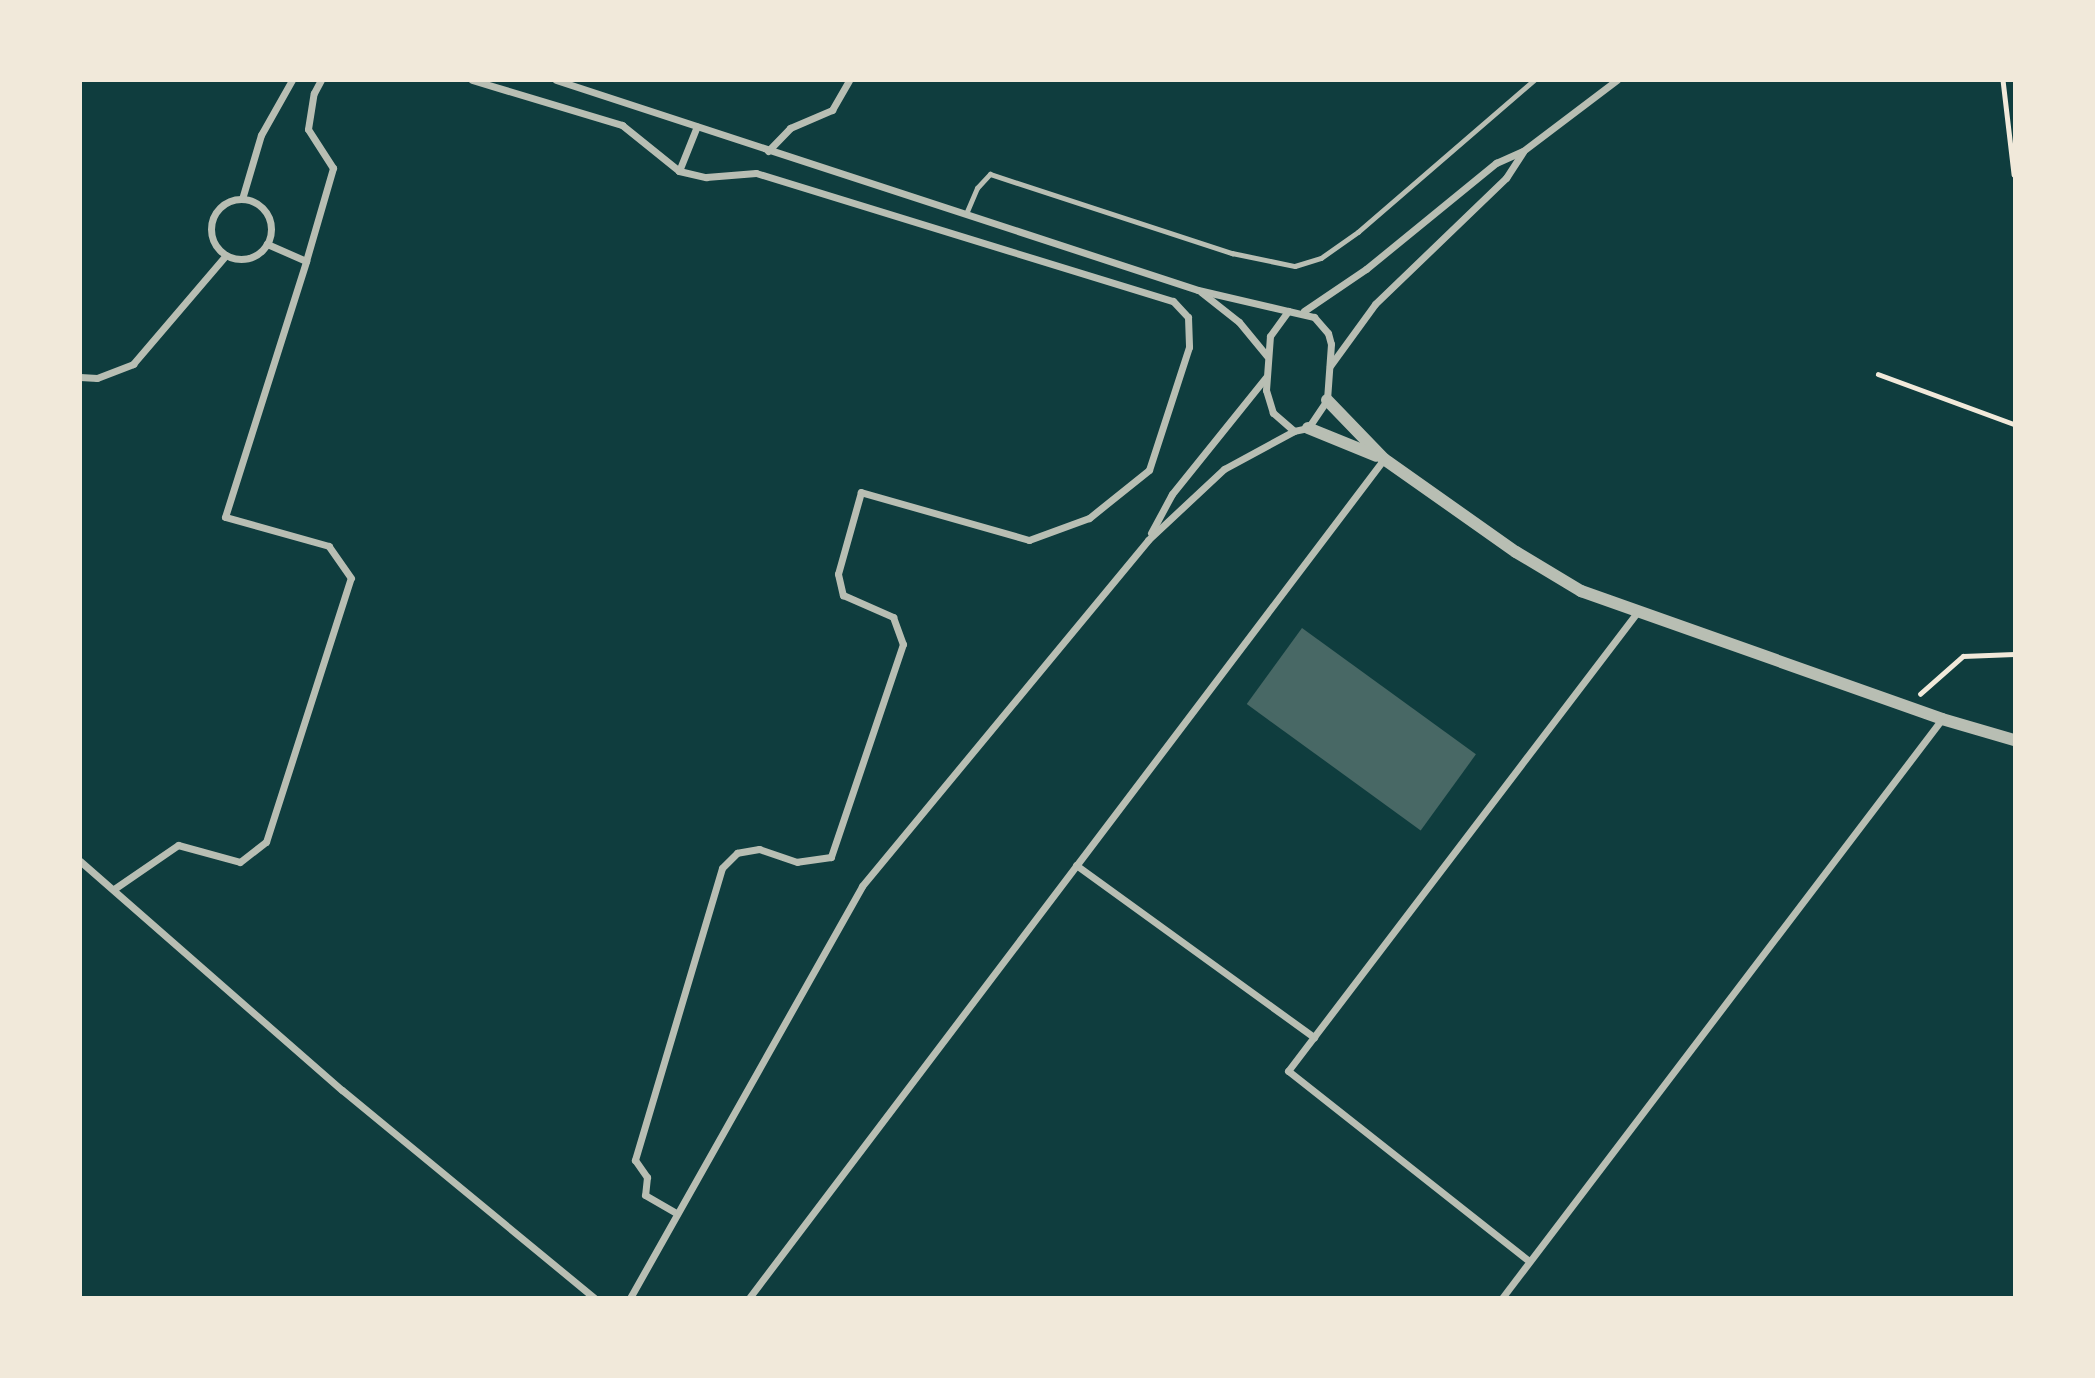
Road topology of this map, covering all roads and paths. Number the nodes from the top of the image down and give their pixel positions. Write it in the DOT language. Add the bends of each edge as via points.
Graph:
graph roads {
  1 [pos="292,80"];
  2 [pos="321,80"];
  3 [pos="472,80"];
  4 [pos="556,80"];
  5 [pos="849,80"];
  6 [pos="1534,80"];
  7 [pos="1618,80"];
  8 [pos="2003,80"];
  9 [pos="697,126"];
  10 [pos="768,151"];
  11 [pos="1523,151"];
  12 [pos="679,171"];
  13 [pos="2014,174"];
  14 [pos="242,199"];
  15 [pos="966,215"];
  16 [pos="267,244"];
  17 [pos="226,255"];
  18 [pos="306,261"];
  19 [pos="1198,290"];
  20 [pos="1288,311"];
  21 [pos="1304,311"];
  22 [pos="1267,356"];
  23 [pos="1329,367"];
  24 [pos="1878,374"];
  25 [pos="1266,376"];
  26 [pos="80,377"];
  27 [pos="1327,400"];
  28 [pos="2014,424"];
  29 [pos="1308,428"];
  30 [pos="1294,430"];
  31 [pos="1384,459"];
  32 [pos="1148,540"];
  33 [pos="1638,611"];
  34 [pos="2014,654"];
  35 [pos="1906,706"];
  36 [pos="1942,719"];
  37 [pos="2014,740"];
  38 [pos="80,861"];
  39 [pos="1076,865"];
  40 [pos="114,889"];
  41 [pos="1314,1037"];
  42 [pos="675,1212"];
  43 [pos="1530,1261"];
  44 [pos="594,1297"];
  45 [pos="630,1297"];
  46 [pos="749,1297"];
  47 [pos="1502,1297"];
  1 -- 14 [label="street" via="261,135"];
  2 -- 18 [label="street" via="307,129 333,168"];
  3 -- 12 [label="street" via="622,125"];
  4 -- 9 [label="street"];
  5 -- 10 [label="street" via="832,110 790,128"];
  6 -- 15 [label="lane" via="1358,232 1321,258 1295,266 1232,253 990,174 977,188"];
  7 -- 11 [label="street"];
  8 -- 13 [label="path"];
  9 -- 10 [label="street"];
  9 -- 12 [label="street"];
  10 -- 15 [label="street"];
  11 -- 21 [label="street" via="1496,163 1366,269"];
  11 -- 23 [label="street" via="1506,178 1375,304"];
  12 -- 42 [label="street" via="706,177 756,173 1173,301 1188,317 1189,347 1149,470 1089,518 1030,540 861,492 838,574 843,595 893,617 903,644 831,858 797,862 759,849 737,853 722,869 635,1160 648,1177 645,1195"];
  14 -- 16 [label="street" via="267,214"];
  14 -- 17 [label="street" via="223,204 212,220 213,240"];
  15 -- 19 [label="street"];
  16 -- 17 [label="street" via="244,259"];
  16 -- 18 [label="street"];
  17 -- 26 [label="street" via="133,364 97,378"];
  18 -- 40 [label="street" via="225,517 329,546 351,578 266,842 240,862 178,845"];
  19 -- 20 [label="street"];
  19 -- 22 [label="street" via="1239,322"];
  20 -- 21 [label="street"];
  20 -- 22 [label="street" via="1270,336"];
  21 -- 23 [label="street" via="1328,332"];
  22 -- 25 [label="street"];
  23 -- 27 [label="street"];
  24 -- 28 [label="path"];
  25 -- 30 [label="street" via="1273,413"];
  25 -- 32 [label="street" via="1172,494"];
  27 -- 29 [label="street"];
  27 -- 31 [label="street"];
  29 -- 30 [label="street"];
  29 -- 31 [label="street"];
  30 -- 32 [label="street" via="1224,468"];
  31 -- 33 [label="street" via="1516,552 1581,591"];
  31 -- 39 [label="street"];
  32 -- 42 [label="street" via="862,886"];
  33 -- 35 [label="street"];
  33 -- 41 [label="street"];
  34 -- 35 [label="path" via="1963,656"];
  35 -- 36 [label="street"];
  36 -- 37 [label="street"];
  36 -- 43 [label="street"];
  38 -- 40 [label="street"];
  39 -- 41 [label="street"];
  39 -- 46 [label="street"];
  40 -- 44 [label="street" via="342,1090"];
  41 -- 43 [label="street" via="1288,1071"];
  42 -- 45 [label="street"];
  43 -- 47 [label="street"];
}
